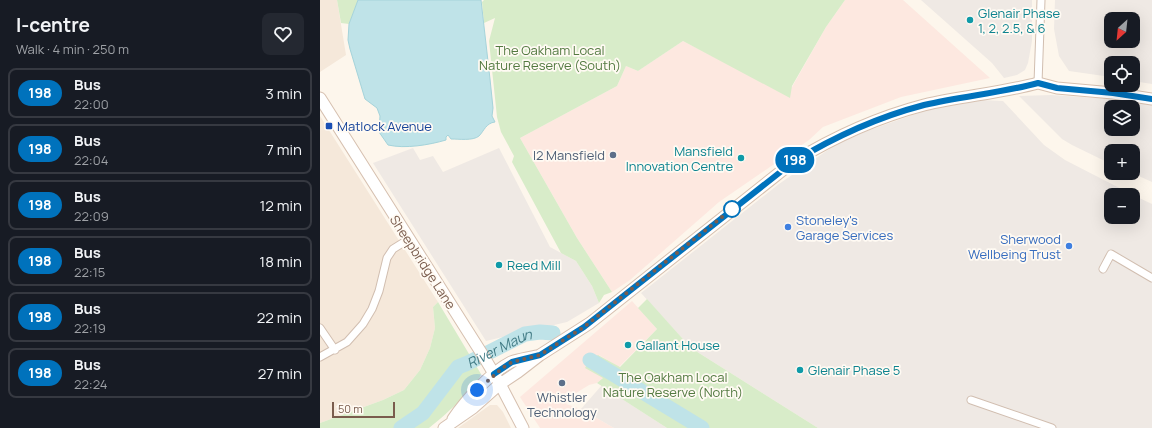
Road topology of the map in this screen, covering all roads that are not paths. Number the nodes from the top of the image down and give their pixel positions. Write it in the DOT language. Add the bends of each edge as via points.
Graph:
graph roads {
  1 [pos="1041,0"];
  2 [pos="1038,83"];
  3 [pos="320,98"];
  4 [pos="1152,99"];
  5 [pos="409,239"];
  6 [pos="1103,269"];
  7 [pos="1152,278"];
  8 [pos="320,328"];
  9 [pos="335,350"];
  10 [pos="320,357"];
  11 [pos="497,379"];
  12 [pos="971,400"];
  13 [pos="447,425"];
  14 [pos="1043,426"];
  15 [pos="523,428"];
  16 [pos="1052,428"];
  1 -- 2 [label="street"];
  2 -- 4 [label="street" via="1057,88"];
  2 -- 11 [label="street" via="924,105 850,131 821,145 793,162 751,194 590,323 540,355 512,362"];
  3 -- 5 [label="street, Sheepbridge Lane"];
  5 -- 9 [label="street" via="393,249 387,258 379,292 363,324 347,342"];
  5 -- 11 [label="street, Sheepbridge Lane"];
  6 -- 7 [label="street" via="1111,254"];
  8 -- 9 [label="street"];
  9 -- 10 [label="street"];
  11 -- 13 [label="street" via="465,402"];
  11 -- 15 [label="street, Sheepbridge Lane"];
  12 -- 14 [label="street"];
  14 -- 16 [label="street"];
}
